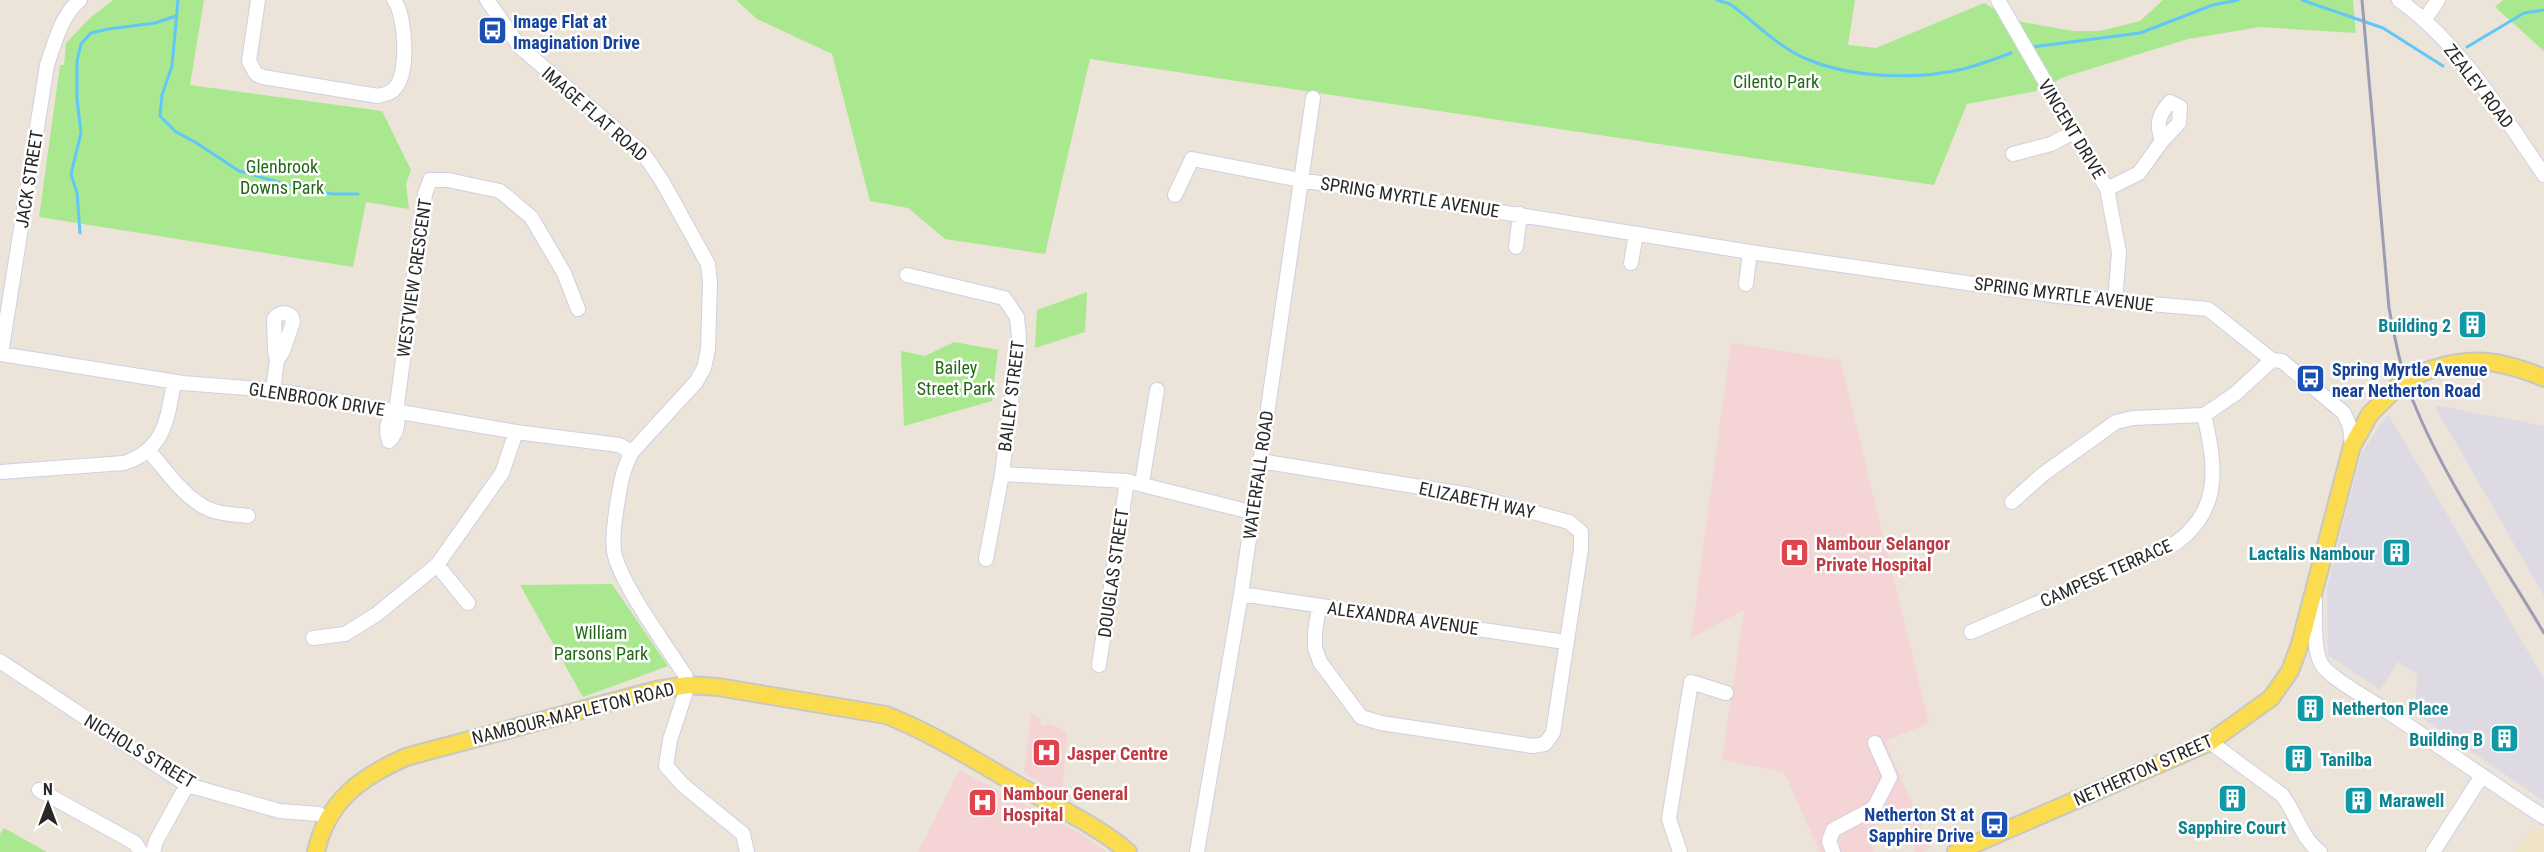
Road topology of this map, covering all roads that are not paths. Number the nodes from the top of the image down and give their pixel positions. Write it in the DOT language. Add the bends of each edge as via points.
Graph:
graph roads {
  1 [pos="58,0"];
  2 [pos="258,0"];
  3 [pos="394,0"];
  4 [pos="487,0"];
  5 [pos="1998,0"];
  6 [pos="2399,0"];
  7 [pos="2438,0"];
  8 [pos="75,4"];
  9 [pos="2425,19"];
  10 [pos="1313,98"];
  11 [pos="2074,132"];
  12 [pos="2162,141"];
  13 [pos="2013,154"];
  14 [pos="2544,175"];
  15 [pos="1301,180"];
  16 [pos="2107,189"];
  17 [pos="1175,195"];
  18 [pos="1520,214"];
  19 [pos="1636,234"];
  20 [pos="1516,248"];
  21 [pos="1750,252"];
  22 [pos="1631,263"];
  23 [pos="907,276"];
  24 [pos="1746,284"];
  25 [pos="2115,302"];
  26 [pos="578,309"];
  27 [pos="0,354"];
  28 [pos="277,360"];
  29 [pos="2272,360"];
  30 [pos="2544,378"];
  31 [pos="174,382"];
  32 [pos="273,390"];
  33 [pos="1157,390"];
  34 [pos="396,412"];
  35 [pos="2344,413"];
  36 [pos="2204,415"];
  37 [pos="2367,419"];
  38 [pos="516,432"];
  39 [pos="2352,446"];
  40 [pos="148,450"];
  41 [pos="632,452"];
  42 [pos="1260,461"];
  43 [pos="0,472"];
  44 [pos="1002,474"];
  45 [pos="1127,481"];
  46 [pos="1142,483"];
  47 [pos="2012,502"];
  48 [pos="1251,512"];
  49 [pos="248,516"];
  50 [pos="986,559"];
  51 [pos="437,566"];
  52 [pos="2319,572"];
  53 [pos="1240,594"];
  54 [pos="468,603"];
  55 [pos="1319,606"];
  56 [pos="1971,632"];
  57 [pos="313,638"];
  58 [pos="1565,642"];
  59 [pos="0,661"];
  60 [pos="1099,664"];
  61 [pos="688,685"];
  62 [pos="1725,693"];
  63 [pos="2210,742"];
  64 [pos="1875,743"];
  65 [pos="2481,777"];
  66 [pos="188,784"];
  67 [pos="39,790"];
  68 [pos="2544,817"];
  69 [pos="328,819"];
  70 [pos="141,852"];
  71 [pos="153,852"];
  72 [pos="316,852"];
  73 [pos="747,852"];
  74 [pos="1128,852"];
  75 [pos="1197,852"];
  76 [pos="1680,852"];
  77 [pos="1833,852"];
  78 [pos="1956,852"];
  79 [pos="2320,852"];
  80 [pos="2433,852"];
  1 -- 8 [label="street"];
  2 -- 3 [label="street" via="249,61 256,74 378,96 397,87 406,47"];
  4 -- 41 [label="street, IMAGE FLAT ROAD" via="520,47 643,153 708,264 708,349 704,368 696,382"];
  5 -- 11 [label="street, VINCENT DRIVE"];
  6 -- 9 [label="street, ZEALEY ROAD"];
  7 -- 9 [label="street"];
  8 -- 27 [label="street, JACK STREET" via="58,33 47,66"];
  9 -- 14 [label="street, ZEALEY ROAD" via="2468,68"];
  10 -- 15 [label="street, WATERFALL ROAD"];
  11 -- 13 [label="street" via="2050,144"];
  11 -- 16 [label="street, VINCENT DRIVE"];
  12 -- 16 [label="street" via="2139,173"];
  15 -- 17 [label="street, SPRING MYRTLE AVENUE" via="1191,159"];
  15 -- 18 [label="street, SPRING MYRTLE AVENUE"];
  15 -- 42 [label="street, WATERFALL ROAD"];
  16 -- 25 [label="street, VINCENT DRIVE" via="2119,252"];
  18 -- 19 [label="street, SPRING MYRTLE AVENUE"];
  18 -- 20 [label="street, SPRING MYRTLE AVENUE"];
  19 -- 21 [label="street, SPRING MYRTLE AVENUE"];
  19 -- 22 [label="street"];
  21 -- 24 [label="street"];
  21 -- 25 [label="street, SPRING MYRTLE AVENUE"];
  23 -- 44 [label="street, BAILEY STREET" via="1004,298 1017,317 1019,338"];
  25 -- 29 [label="street, SPRING MYRTLE AVENUE" via="2208,309"];
  26 -- 34 [label="street, WESTVIEW CRESCENT" via="564,273 531,217 500,191 430,180"];
  27 -- 31 [label="street, GLENBROOK DRIVE"];
  28 -- 32 [label="street"];
  29 -- 35 [label="street, SPRING MYRTLE AVENUE" via="2282,361"];
  29 -- 36 [label="street" via="2235,394"];
  30 -- 37 [label="main road, NETHERTON STREET, bridge" via="2510,365 2482,361 2450,364 2398,386"];
  31 -- 32 [label="street, GLENBROOK DRIVE"];
  31 -- 40 [label="street" via="167,423"];
  32 -- 34 [label="street, GLENBROOK DRIVE"];
  33 -- 46 [label="street"];
  34 -- 38 [label="street, GLENBROOK DRIVE"];
  35 -- 37 [label="street, SPRING MYRTLE AVENUE"];
  35 -- 39 [label="street"];
  36 -- 47 [label="street" via="2116,422 2042,475"];
  36 -- 56 [label="street, CAMPESE TERRACE" via="2214,474 2210,502 2187,535"];
  37 -- 39 [label="main road, NETHERTON STREET"];
  38 -- 41 [label="street, GLENBROOK DRIVE" via="619,445"];
  38 -- 51 [label="street" via="502,473"];
  39 -- 52 [label="main road, NETHERTON STREET"];
  40 -- 43 [label="street" via="124,463"];
  40 -- 49 [label="street" via="202,506"];
  41 -- 61 [label="street, IMAGE FLAT ROAD" via="623,471 618,502 616,561"];
  42 -- 48 [label="street, WATERFALL ROAD"];
  42 -- 58 [label="street, ELIZABETH WAY" via="1470,495 1569,522 1581,532 1581,549"];
  44 -- 45 [label="street"];
  44 -- 50 [label="street, BAILEY STREET"];
  45 -- 46 [label="street"];
  45 -- 60 [label="street, DOUGLAS STREET"];
  46 -- 48 [label="street"];
  48 -- 53 [label="street, WATERFALL ROAD"];
  51 -- 54 [label="street"];
  51 -- 57 [label="street" via="378,614 345,634"];
  52 -- 63 [label="main road, NETHERTON STREET" via="2300,645 2281,686 2260,708"];
  52 -- 65 [label="street" via="2315,603 2317,653 2322,665"];
  53 -- 55 [label="street, ALEXANDRA AVENUE"];
  53 -- 75 [label="street, WATERFALL ROAD"];
  55 -- 58 [label="street, ALEXANDRA AVENUE"];
  55 -- 58 [label="street" via="1315,633 1320,662 1361,717 1533,746 1545,744 1553,733"];
  59 -- 66 [label="street, NICHOLS STREET"];
  61 -- 69 [label="main road, NAMBOUR-MAPLETON ROAD" via="646,692 406,757 375,771 348,792"];
  61 -- 73 [label="street" via="666,766 682,785 743,834"];
  61 -- 74 [label="main road, NAMBOUR-MAPLETON ROAD" via="886,715 1001,776"];
  62 -- 76 [label="street" via="1691,682 1669,819"];
  63 -- 78 [label="main road, NETHERTON STREET"];
  63 -- 79 [label="street" via="2282,795 2306,838"];
  64 -- 77 [label="street" via="1890,777 1874,808 1833,830 1828,841"];
  65 -- 68 [label="street"];
  65 -- 80 [label="street"];
  66 -- 69 [label="street, NICHOLS STREET" via="280,811 319,814"];
  66 -- 71 [label="street"];
  67 -- 70 [label="street" via="135,843"];
  69 -- 72 [label="main road, NAMBOUR-MAPLETON ROAD"];
}
